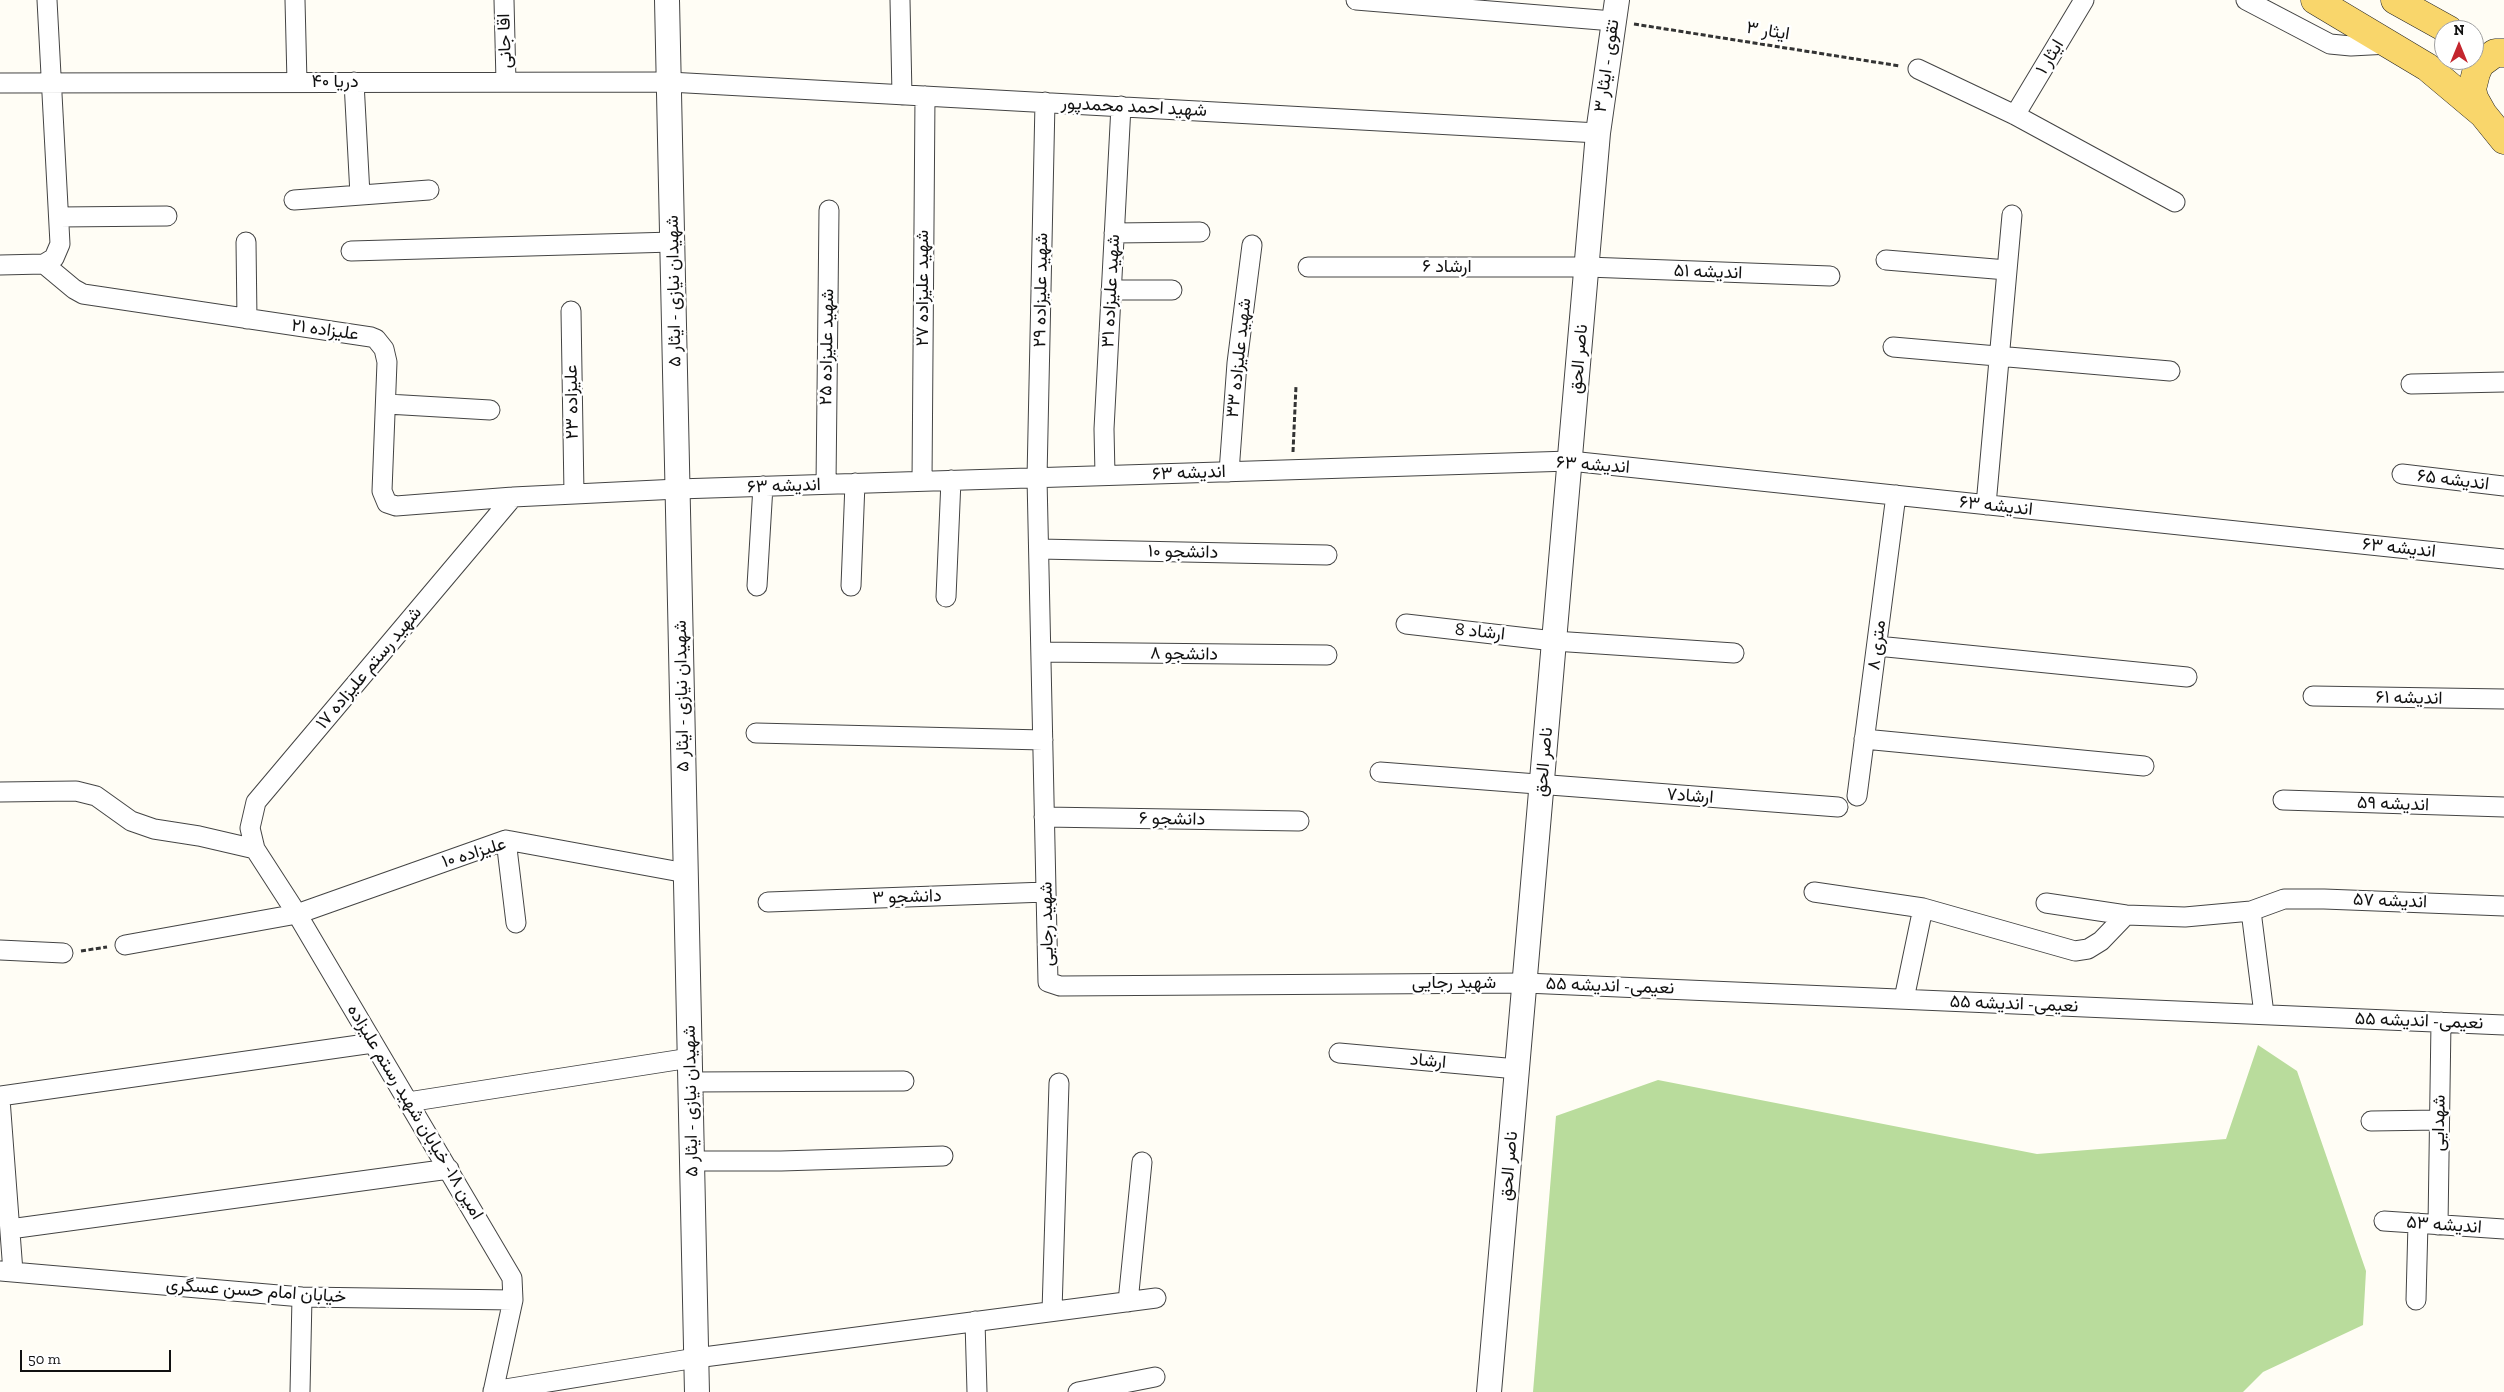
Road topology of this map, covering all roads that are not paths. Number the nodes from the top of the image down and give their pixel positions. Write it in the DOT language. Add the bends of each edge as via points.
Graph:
graph roads {
  1 [pos="47,0"];
  2 [pos="295,0"];
  3 [pos="504,0"];
  4 [pos="668,0"];
  5 [pos="900,0"];
  6 [pos="1356,0"];
  7 [pos="2084,0"];
  8 [pos="2246,0"];
  9 [pos="2315,0"];
  10 [pos="2395,0"];
  11 [pos="1615,11"];
  12 [pos="2434,22"];
  13 [pos="2390,44"];
  14 [pos="2491,50"];
  15 [pos="2434,62"];
  16 [pos="1918,69"];
  17 [pos="2443,70"];
  18 [pos="296,82"];
  19 [pos="354,82"];
  20 [pos="506,82"];
  21 [pos="669,82"];
  22 [pos="0,83"];
  23 [pos="50,83"];
  24 [pos="902,94"];
  25 [pos="925,96"];
  26 [pos="1045,102"];
  27 [pos="1120,106"];
  28 [pos="2483,114"];
  29 [pos="2015,115"];
  30 [pos="1598,133"];
  31 [pos="2504,140"];
  32 [pos="428,190"];
  33 [pos="360,195"];
  34 [pos="294,200"];
  35 [pos="2175,202"];
  36 [pos="829,210"];
  37 [pos="2012,215"];
  38 [pos="167,216"];
  39 [pos="59,217"];
  40 [pos="1114,232"];
  41 [pos="1200,232"];
  42 [pos="246,242"];
  43 [pos="672,242"];
  44 [pos="1252,245"];
  45 [pos="351,251"];
  46 [pos="1886,260"];
  47 [pos="44,264"];
  48 [pos="0,265"];
  49 [pos="1308,267"];
  50 [pos="1587,267"];
  51 [pos="2007,270"];
  52 [pos="1830,276"];
  53 [pos="1111,290"];
  54 [pos="1172,290"];
  55 [pos="571,311"];
  56 [pos="247,319"];
  57 [pos="1893,348"];
  58 [pos="1999,356"];
  59 [pos="2170,371"];
  60 [pos="2504,382"];
  61 [pos="2412,384"];
  62 [pos="387,404"];
  63 [pos="490,410"];
  64 [pos="1570,461"];
  65 [pos="1229,472"];
  66 [pos="2402,474"];
  67 [pos="1105,475"];
  68 [pos="1037,478"];
  69 [pos="952,480"];
  70 [pos="922,482"];
  71 [pos="826,484"];
  72 [pos="855,484"];
  73 [pos="763,486"];
  74 [pos="2504,486"];
  75 [pos="678,489"];
  76 [pos="574,494"];
  77 [pos="1896,495"];
  78 [pos="513,497"];
  79 [pos="1986,505"];
  80 [pos="1039,549"];
  81 [pos="1327,555"];
  82 [pos="2504,559"];
  83 [pos="757,586"];
  84 [pos="851,586"];
  85 [pos="946,597"];
  86 [pos="1406,624"];
  87 [pos="1554,641"];
  88 [pos="1877,646"];
  89 [pos="1041,652"];
  90 [pos="1734,653"];
  91 [pos="1327,655"];
  92 [pos="2188,677"];
  93 [pos="2313,696"];
  94 [pos="2504,699"];
  95 [pos="756,733"];
  96 [pos="1864,739"];
  97 [pos="1043,740"];
  98 [pos="2144,766"];
  99 [pos="1380,772"];
  100 [pos="1542,785"];
  101 [pos="0,792"];
  102 [pos="1857,796"];
  103 [pos="2283,800"];
  104 [pos="1838,807"];
  105 [pos="2504,807"];
  106 [pos="1044,817"];
  107 [pos="1299,821"];
  108 [pos="506,840"];
  109 [pos="255,849"];
  110 [pos="686,873"];
  111 [pos="1046,892"];
  112 [pos="1814,892"];
  113 [pos="768,902"];
  114 [pos="2046,903"];
  115 [pos="2504,906"];
  116 [pos="1924,908"];
  117 [pos="2251,911"];
  118 [pos="296,914"];
  119 [pos="2126,915"];
  120 [pos="516,923"];
  121 [pos="125,945"];
  122 [pos="0,950"];
  123 [pos="63,953"];
  124 [pos="1525,983"];
  125 [pos="1904,999"];
  126 [pos="2264,1014"];
  127 [pos="2441,1022"];
  128 [pos="2504,1025"];
  129 [pos="373,1043"];
  130 [pos="1339,1053"];
  131 [pos="690,1058"];
  132 [pos="1517,1069"];
  133 [pos="690,1082"];
  134 [pos="904,1082"];
  135 [pos="1059,1084"];
  136 [pos="0,1098"];
  137 [pos="408,1102"];
  138 [pos="2439,1120"];
  139 [pos="2371,1121"];
  140 [pos="943,1156"];
  141 [pos="692,1160"];
  142 [pos="1142,1162"];
  143 [pos="448,1169"];
  144 [pos="2384,1222"];
  145 [pos="2418,1224"];
  146 [pos="2438,1225"];
  147 [pos="10,1228"];
  148 [pos="2504,1229"];
  149 [pos="7,1272"];
  150 [pos="302,1296"];
  151 [pos="1156,1298"];
  152 [pos="513,1300"];
  153 [pos="2416,1300"];
  154 [pos="1128,1302"];
  155 [pos="1052,1311"];
  156 [pos="975,1321"];
  157 [pos="696,1358"];
  158 [pos="1155,1377"];
  159 [pos="300,1392"];
  160 [pos="493,1392"];
  161 [pos="697,1392"];
  162 [pos="977,1392"];
  163 [pos="1078,1392"];
  164 [pos="1489,1392"];
  1 -- 23 [label="street"];
  2 -- 18 [label="street"];
  3 -- 20 [label="street, اقا جانی"];
  4 -- 21 [label="street, شهیدان نیازی - ایثار ۵"];
  5 -- 24 [label="street"];
  6 -- 11 [label="street"];
  7 -- 29 [label="street, ایثار ۱"];
  8 -- 13 [label="street" via="2330,44"];
  9 -- 13 [label="main road"];
  10 -- 12 [label="main road"];
  11 -- 30 [label="street, تقوی - ایثار ۳"];
  13 -- 15 [label="main road"];
  14 -- 28 [label="main road" via="2480,64 2473,84 2474,98"];
  16 -- 29 [label="street"];
  17 -- 28 [label="main road"];
  18 -- 19 [label="street, دریا ۴۰"];
  18 -- 23 [label="street, دریا ۴۰"];
  19 -- 20 [label="street, دریا ۴۰"];
  19 -- 33 [label="street"];
  20 -- 21 [label="street, دریا ۴۰"];
  21 -- 24 [label="street, شهید احمد محمدپور"];
  21 -- 43 [label="street, شهیدان نیازی - ایثار ۵"];
  22 -- 23 [label="street, دریا ۴۰"];
  23 -- 39 [label="street"];
  24 -- 25 [label="street, شهید احمد محمدپور"];
  25 -- 26 [label="street, شهید احمد محمدپور"];
  25 -- 70 [label="street, شهید علیزاده ۲۷"];
  26 -- 27 [label="street, شهید احمد محمدپور"];
  26 -- 68 [label="street, شهید علیزاده ۲۹"];
  27 -- 30 [label="street, شهید احمد محمدپور"];
  27 -- 40 [label="street, شهید علیزاده ۳۱"];
  28 -- 31 [label="main road"];
  29 -- 35 [label="street"];
  30 -- 50 [label="street, ناصر الحق"];
  32 -- 33 [label="street"];
  33 -- 34 [label="street"];
  36 -- 71 [label="street, شهید علیزاده ۲۵"];
  37 -- 51 [label="street"];
  38 -- 39 [label="street"];
  39 -- 47 [label="street" via="59,250"];
  40 -- 41 [label="street"];
  40 -- 53 [label="street, شهید علیزاده ۳۱"];
  42 -- 56 [label="street"];
  43 -- 45 [label="street"];
  43 -- 75 [label="street, شهیدان نیازی - ایثار ۵"];
  44 -- 65 [label="street, شهید علیزاده ۳۳" via="1237,362"];
  46 -- 51 [label="street"];
  47 -- 48 [label="street"];
  47 -- 56 [label="street, علیزاده ۲۱" via="83,294"];
  49 -- 50 [label="street, ارشاد ۶"];
  50 -- 52 [label="street, اندیشه ۵۱"];
  50 -- 64 [label="street, ناصر الحق"];
  51 -- 58 [label="street"];
  53 -- 54 [label="street"];
  53 -- 67 [label="street, شهید علیزاده ۳۱"];
  55 -- 76 [label="street, علیزاده ۲۳"];
  56 -- 62 [label="street, علیزاده ۲۱" via="376,339 386,355"];
  57 -- 58 [label="street"];
  58 -- 59 [label="street"];
  58 -- 79 [label="street"];
  60 -- 61 [label="street"];
  62 -- 63 [label="street"];
  62 -- 78 [label="street, علیزاده ۲۱" via="382,491 387,502 396,506"];
  64 -- 65 [label="street, اندیشه ۶۳"];
  64 -- 77 [label="street, اندیشه ۶۳"];
  64 -- 87 [label="street, ناصر الحق"];
  65 -- 67 [label="street, اندیشه ۶۳"];
  66 -- 74 [label="street, اندیشه ۶۵"];
  67 -- 68 [label="street, اندیشه ۶۳"];
  68 -- 69 [label="street, اندیشه ۶۳"];
  68 -- 80 [label="street, شهید رجایی"];
  69 -- 70 [label="street, اندیشه ۶۳"];
  69 -- 85 [label="street"];
  70 -- 72 [label="street, اندیشه ۶۳"];
  71 -- 72 [label="street, اندیشه ۶۳"];
  71 -- 73 [label="street, اندیشه ۶۳"];
  72 -- 84 [label="street"];
  73 -- 75 [label="street, اندیشه ۶۳"];
  73 -- 83 [label="street"];
  75 -- 76 [label="street, علیزاده ۲۱"];
  75 -- 110 [label="street, شهیدان نیازی - ایثار ۵"];
  76 -- 78 [label="street, علیزاده ۲۱"];
  77 -- 79 [label="street, اندیشه ۶۳"];
  77 -- 88 [label="street, ۸ متری"];
  78 -- 109 [label="street, ۱۷ شهید رستم علیزاده" via="256,802 250,828"];
  79 -- 82 [label="street, اندیشه ۶۳"];
  80 -- 81 [label="street, دانشجو ۱۰"];
  80 -- 89 [label="street, شهید رجایی"];
  86 -- 87 [label="street, ارشاد 8"];
  87 -- 90 [label="street, ارشاد 8"];
  87 -- 100 [label="street, ناصر الحق"];
  88 -- 92 [label="street"];
  88 -- 96 [label="street, ۸ متری"];
  89 -- 91 [label="street, دانشجو ۸"];
  89 -- 97 [label="street, شهید رجایی"];
  93 -- 94 [label="street, اندیشه ۶۱"];
  95 -- 97 [label="street"];
  96 -- 98 [label="street"];
  96 -- 102 [label="street, ۸ متری"];
  97 -- 106 [label="street, شهید رجایی"];
  99 -- 100 [label="street, ارشاد۷"];
  100 -- 104 [label="street, ارشاد۷"];
  100 -- 124 [label="street, ناصر الحق"];
  101 -- 109 [label="street" via="76,791 96,796 132,821 154,829"];
  103 -- 105 [label="street, اندیشه ۵۹"];
  106 -- 107 [label="street, دانشجو ۶"];
  106 -- 111 [label="street, شهید رجایی"];
  108 -- 110 [label="street, علیزاده ۱۰"];
  108 -- 118 [label="street, علیزاده ۱۰"];
  108 -- 120 [label="street"];
  109 -- 118 [label="street, امین ۱۸- خيابان شهيد رستم عليزاده"];
  110 -- 131 [label="street, شهیدان نیازی - ایثار ۵"];
  111 -- 113 [label="street, دانشجو ۳"];
  111 -- 124 [label="street, شهید رجایی" via="1048,982 1060,986"];
  112 -- 116 [label="street"];
  114 -- 119 [label="street, اندیشه ۵۷"];
  115 -- 117 [label="street, اندیشه ۵۷" via="2324,898 2284,899"];
  116 -- 119 [label="street" via="2076,952 2088,950 2101,941"];
  116 -- 125 [label="street"];
  117 -- 119 [label="street, اندیشه ۵۷" via="2185,917"];
  117 -- 126 [label="street"];
  118 -- 121 [label="street, علیزاده ۱۰"];
  118 -- 129 [label="street, امین ۱۸- خيابان شهيد رستم عليزاده"];
  122 -- 123 [label="street"];
  124 -- 125 [label="street, نعیمی- اندیشه ۵۵"];
  124 -- 132 [label="street, ناصر الحق"];
  125 -- 126 [label="street, نعیمی- اندیشه ۵۵"];
  126 -- 127 [label="street, نعیمی- اندیشه ۵۵"];
  127 -- 128 [label="street, نعیمی- اندیشه ۵۵"];
  127 -- 138 [label="street, شهدایی"];
  129 -- 136 [label="street"];
  129 -- 137 [label="street, امین ۱۸- خيابان شهيد رستم عليزاده"];
  130 -- 132 [label="street, ارشاد"];
  131 -- 133 [label="street, شهیدان نیازی - ایثار ۵"];
  131 -- 137 [label="street"];
  132 -- 164 [label="street, ناصر الحق"];
  133 -- 134 [label="street"];
  133 -- 141 [label="street, شهیدان نیازی - ایثار ۵"];
  135 -- 155 [label="street"];
  136 -- 147 [label="street"];
  137 -- 143 [label="street, امین ۱۸- خيابان شهيد رستم عليزاده"];
  138 -- 139 [label="street"];
  138 -- 146 [label="street, شهدایی"];
  140 -- 141 [label="street"];
  141 -- 157 [label="street, شهیدان نیازی - ایثار ۵"];
  142 -- 154 [label="street"];
  143 -- 147 [label="street"];
  143 -- 152 [label="street, امین ۱۸- خيابان شهيد رستم عليزاده" via="504,1261 512,1278"];
  144 -- 145 [label="street, اندیشه ۵۳"];
  145 -- 146 [label="street, اندیشه ۵۳"];
  145 -- 153 [label="street"];
  146 -- 148 [label="street, اندیشه ۵۳"];
  147 -- 149 [label="street"];
  149 -- 150 [label="street, خیابان امام حسن عسگری"];
  150 -- 152 [label="street, خیابان امام حسن عسگری"];
  150 -- 159 [label="street"];
  151 -- 154 [label="street"];
  152 -- 160 [label="street, امین ۱۸- خيابان شهيد رستم عليزاده"];
  154 -- 155 [label="street"];
  155 -- 156 [label="street"];
  156 -- 157 [label="street"];
  156 -- 162 [label="street"];
  157 -- 160 [label="street"];
  157 -- 161 [label="street, شهیدان نیازی - ایثار ۵"];
  158 -- 163 [label="street"];
}
